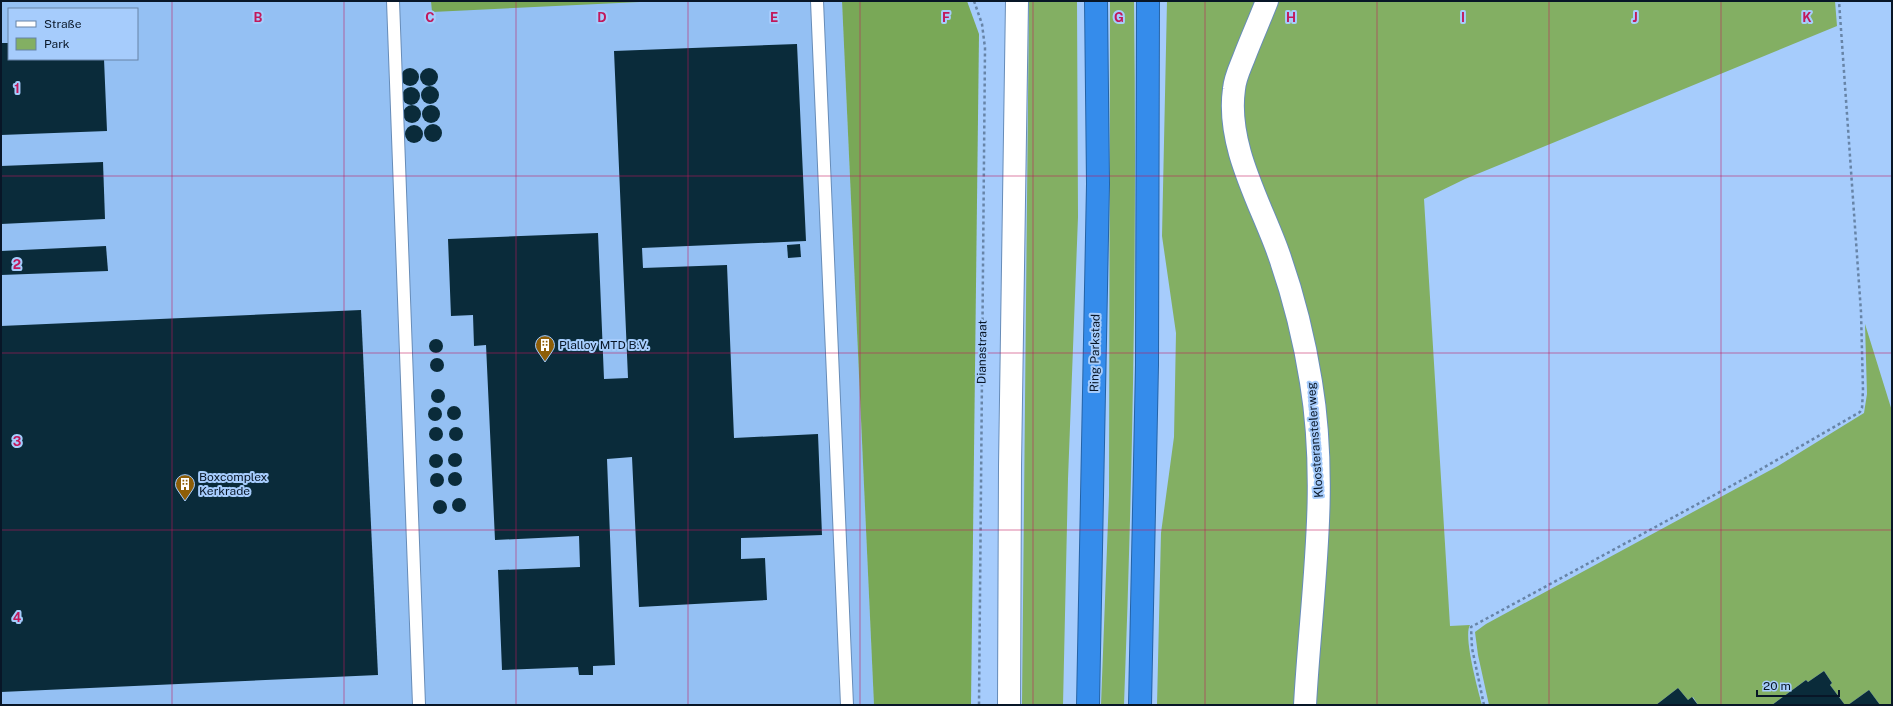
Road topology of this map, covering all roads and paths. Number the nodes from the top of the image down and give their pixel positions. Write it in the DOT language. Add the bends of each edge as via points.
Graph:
graph roads {
  1 [pos="393,1"];
  2 [pos="817,1"];
  3 [pos="974,1"];
  4 [pos="1017,1"];
  5 [pos="1096,1"];
  6 [pos="1148,1"];
  7 [pos="1267,1"];
  8 [pos="1839,1"];
  9 [pos="419,705"];
  10 [pos="847,705"];
  11 [pos="979,705"];
  12 [pos="1009,705"];
  13 [pos="1088,705"];
  14 [pos="1140,705"];
  15 [pos="1305,705"];
  16 [pos="1484,705"];
  1 -- 9 [label="lane"];
  2 -- 10 [label="lane"];
  3 -- 11 [label="path, Dianastraat" via="982,24 985,48"];
  4 -- 12 [label="street"];
  5 -- 13 [label="highway, Ring Parkstad" via="1098,184"];
  6 -- 14 [label="highway" via="1147,409"];
  7 -- 15 [label="street, Kloosteranstelerweg" via="1238,73 1232,105 1243,163 1290,287 1312,383 1318,445 1320,510"];
  8 -- 16 [label="path" via="1861,312 1862,408 1856,415 1748,477 1471,627 1472,648"];
}
